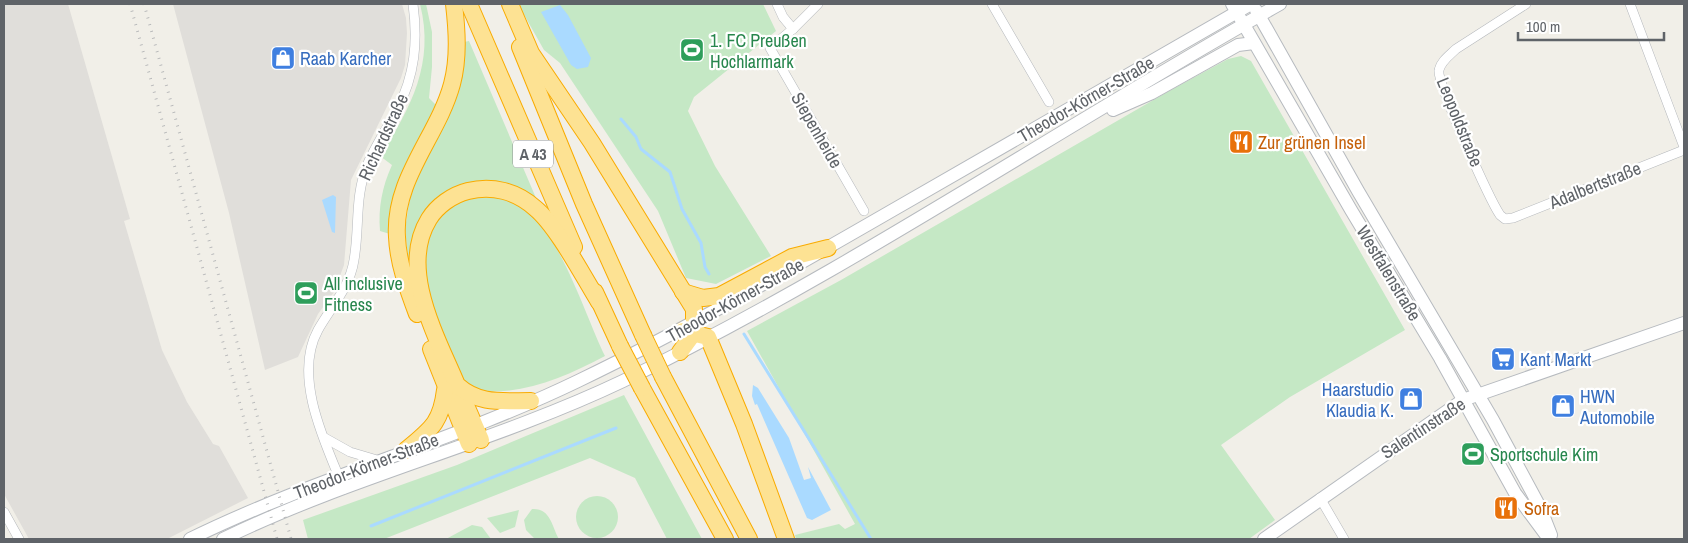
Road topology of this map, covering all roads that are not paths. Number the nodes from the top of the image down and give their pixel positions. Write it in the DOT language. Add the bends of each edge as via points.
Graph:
graph roads {
  1 [pos="413,4"];
  2 [pos="454,4"];
  3 [pos="469,4"];
  4 [pos="502,4"];
  5 [pos="510,4"];
  6 [pos="777,4"];
  7 [pos="818,4"];
  8 [pos="992,4"];
  9 [pos="1252,4"];
  10 [pos="1280,4"];
  11 [pos="1526,4"];
  12 [pos="1630,4"];
  13 [pos="1234,8"];
  14 [pos="1259,16"];
  15 [pos="1243,25"];
  16 [pos="793,30"];
  17 [pos="1254,43"];
  18 [pos="1050,102"];
  19 [pos="1074,127"];
  20 [pos="1684,148"];
  21 [pos="864,211"];
  22 [pos="1505,219"];
  23 [pos="828,248"];
  24 [pos="683,292"];
  25 [pos="600,302"];
  26 [pos="1684,323"];
  27 [pos="695,331"];
  28 [pos="680,352"];
  29 [pos="451,387"];
  30 [pos="1478,394"];
  31 [pos="1463,400"];
  32 [pos="531,401"];
  33 [pos="472,434"];
  34 [pos="325,438"];
  35 [pos="406,450"];
  36 [pos="377,460"];
  37 [pos="338,476"];
  38 [pos="344,490"];
  39 [pos="1320,498"];
  40 [pos="4,512"];
  41 [pos="19,539"];
  42 [pos="190,539"];
  43 [pos="223,539"];
  44 [pos="725,539"];
  45 [pos="750,539"];
  46 [pos="786,539"];
  47 [pos="1264,539"];
  48 [pos="1344,539"];
  49 [pos="1549,539"];
  50 [pos="1553,539"];
  1 -- 34 [label="street, Richardstraße" via="417,43 408,84 368,162 356,207 354,261 347,283 317,332 310,354 308,378 311,397"];
  2 -- 29 [label="highway" via="457,48 452,83 440,116 408,177 397,236 408,290"];
  3 -- 25 [label="highway, A 43"];
  4 -- 45 [label="highway, A 43, bridge" via="584,204 643,335"];
  5 -- 24 [label="highway" via="531,53 592,143"];
  6 -- 16 [label="street"];
  7 -- 16 [label="street"];
  8 -- 18 [label="street"];
  9 -- 13 [label="main road, Theodor-Körner-Straße"];
  9 -- 14 [label="main road, Westfalenstraße"];
  10 -- 14 [label="main road, Theodor-Körner-Straße"];
  11 -- 22 [label="street, Leopoldstraße" via="1456,49 1439,70 1439,79 1448,101 1496,208"];
  12 -- 20 [label="street"];
  13 -- 15 [label="main road, Westfalenstraße"];
  13 -- 23 [label="main road, Theodor-Körner-Straße"];
  14 -- 15 [label="main road, Theodor-Körner-Straße"];
  14 -- 30 [label="main road, Westfalenstraße" via="1358,192"];
  15 -- 17 [label="main road, Westfalenstraße"];
  15 -- 19 [label="main road, Theodor-Körner-Straße"];
  16 -- 21 [label="street, Siepenheide" via="770,48"];
  17 -- 19 [label="main road, Theodor-Körner-Straße" via="1238,45 1152,93"];
  17 -- 31 [label="main road, Westfalenstraße"];
  19 -- 27 [label="main road, Theodor-Körner-Straße" via="894,232"];
  20 -- 22 [label="street, Adalbertstraße"];
  23 -- 24 [label="highway" via="792,257 719,296 703,298"];
  23 -- 27 [label="main road, Theodor-Körner-Straße"];
  24 -- 27 [label="highway" via="694,310"];
  25 -- 29 [label="highway" via="547,221 527,201 496,188 462,192 432,214 421,232 417,256 420,292"];
  25 -- 44 [label="highway, A 43, bridge" via="642,388"];
  26 -- 30 [label="main road, Salentinstraße"];
  27 -- 28 [label="highway"];
  27 -- 32 [label="main road, Theodor-Körner-Straße"];
  27 -- 46 [label="highway" via="744,424"];
  28 -- 33 [label="main road, Theodor-Körner-Straße" via="577,402"];
  29 -- 32 [label="highway" via="479,399"];
  29 -- 33 [label="highway"];
  29 -- 35 [label="highway" via="438,422"];
  30 -- 31 [label="main road, Salentinstraße"];
  30 -- 50 [label="main road, Westfalenstraße" via="1540,507"];
  31 -- 39 [label="main road, Salentinstraße"];
  31 -- 49 [label="main road, Westfalenstraße" via="1515,493"];
  32 -- 33 [label="main road, Theodor-Körner-Straße"];
  33 -- 35 [label="main road, Theodor-Körner-Straße"];
  33 -- 38 [label="main road, Theodor-Körner-Straße"];
  34 -- 36 [label="street" via="350,452"];
  34 -- 37 [label="street, Richardstraße"];
  35 -- 36 [label="main road, Theodor-Körner-Straße"];
  36 -- 37 [label="main road, Theodor-Körner-Straße"];
  37 -- 38 [label="street, Richardstraße"];
  37 -- 42 [label="main road, Theodor-Körner-Straße"];
  38 -- 43 [label="main road, Theodor-Körner-Straße"];
  39 -- 47 [label="main road, Salentinstraße"];
  39 -- 48 [label="street"];
  40 -- 41 [label="street"];
}
